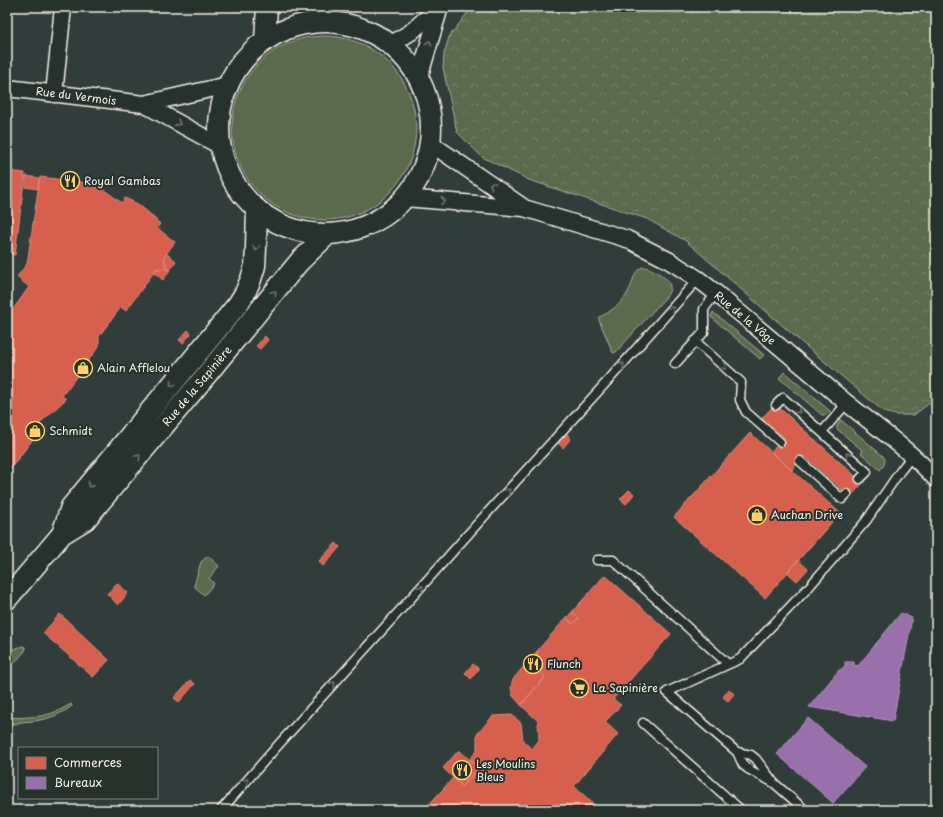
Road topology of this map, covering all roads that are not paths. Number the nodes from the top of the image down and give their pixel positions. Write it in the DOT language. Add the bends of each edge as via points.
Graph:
graph roads {
  1 [pos="63,7"];
  2 [pos="267,7"];
  3 [pos="440,7"];
  4 [pos="322,15"];
  5 [pos="266,41"];
  6 [pos="390,45"];
  7 [pos="419,78"];
  8 [pos="228,85"];
  9 [pos="7,88"];
  10 [pos="54,94"];
  11 [pos="144,104"];
  12 [pos="430,142"];
  13 [pos="220,146"];
  14 [pos="405,198"];
  15 [pos="524,208"];
  16 [pos="257,209"];
  17 [pos="328,234"];
  18 [pos="698,279"];
  19 [pos="716,293"];
  20 [pos="695,341"];
  21 [pos="675,364"];
  22 [pos="847,403"];
  23 [pos="776,405"];
  24 [pos="822,432"];
  25 [pos="780,442"];
  26 [pos="912,456"];
  27 [pos="800,461"];
  28 [pos="936,479"];
  29 [pos="860,480"];
  30 [pos="846,494"];
  31 [pos="62,534"];
  32 [pos="597,560"];
  33 [pos="7,599"];
  34 [pos="728,664"];
  35 [pos="643,723"];
  36 [pos="737,752"];
  37 [pos="774,784"];
  38 [pos="221,810"];
  39 [pos="741,810"];
  40 [pos="805,810"];
  1 -- 10 [label="street"];
  2 -- 5 [label="street"];
  3 -- 6 [label="street" via="411,32"];
  7 -- 3 [label="street, one-way"];
  4 -- 5 [label="street" via="310,23 285,30"];
  4 -- 6 [label="street" via="368,31"];
  5 -- 8 [label="street" via="242,62"];
  6 -- 7 [label="street" via="410,64"];
  7 -- 12 [label="street" via="430,113"];
  8 -- 11 [label="street, Rue du Vermois"];
  8 -- 13 [label="street" via="220,116"];
  9 -- 10 [label="street, Rue du Vermois"];
  10 -- 11 [label="street, Rue du Vermois"];
  11 -- 13 [label="street, Rue du Vermois, one-way"];
  12 -- 14 [label="street" via="421,172"];
  15 -- 12 [label="street, Rue de la Vôge, one-way"];
  13 -- 16 [label="street" via="236,186"];
  14 -- 15 [label="street, Rue de la Vôge, one-way"];
  14 -- 17 [label="street" via="378,220 352,230"];
  15 -- 18 [label="street, Rue de la Vôge" via="627,239"];
  16 -- 17 [label="street" via="285,227"];
  16 -- 31 [label="street, Rue de la Sapinière, one-way" via="255,266 245,293 71,507"];
  31 -- 17 [label="street, Rue de la Sapinière, one-way" via="85,520 299,262"];
  18 -- 19 [label="street, Rue de la Vôge"];
  38 -- 18 [label="lane, one-way"];
  19 -- 20 [label="lane" via="704,309 704,332"];
  19 -- 22 [label="street, Rue de la Vôge"];
  20 -- 21 [label="lane"];
  20 -- 25 [label="lane, one-way" via="741,382 740,400 746,412 761,422"];
  22 -- 24 [label="lane"];
  22 -- 26 [label="street, Rue de la Vôge"];
  23 -- 24 [label="lane, one-way" via="783,398"];
  29 -- 24 [label="lane, one-way" via="867,472"];
  26 -- 28 [label="street, Rue de la Vôge"];
  26 -- 34 [label="lane" via="866,521 808,588 740,659"];
  27 -- 30 [label="lane" via="842,499"];
  31 -- 33 [label="street, Rue de la Sapinière"];
  32 -- 34 [label="lane" via="612,560"];
  34 -- 36 [label="lane" via="667,692"];
  35 -- 39 [label="lane"];
  36 -- 37 [label="lane" via="743,765"];
  36 -- 37 [label="lane" via="751,755 756,759"];
  37 -- 40 [label="lane"];
}
